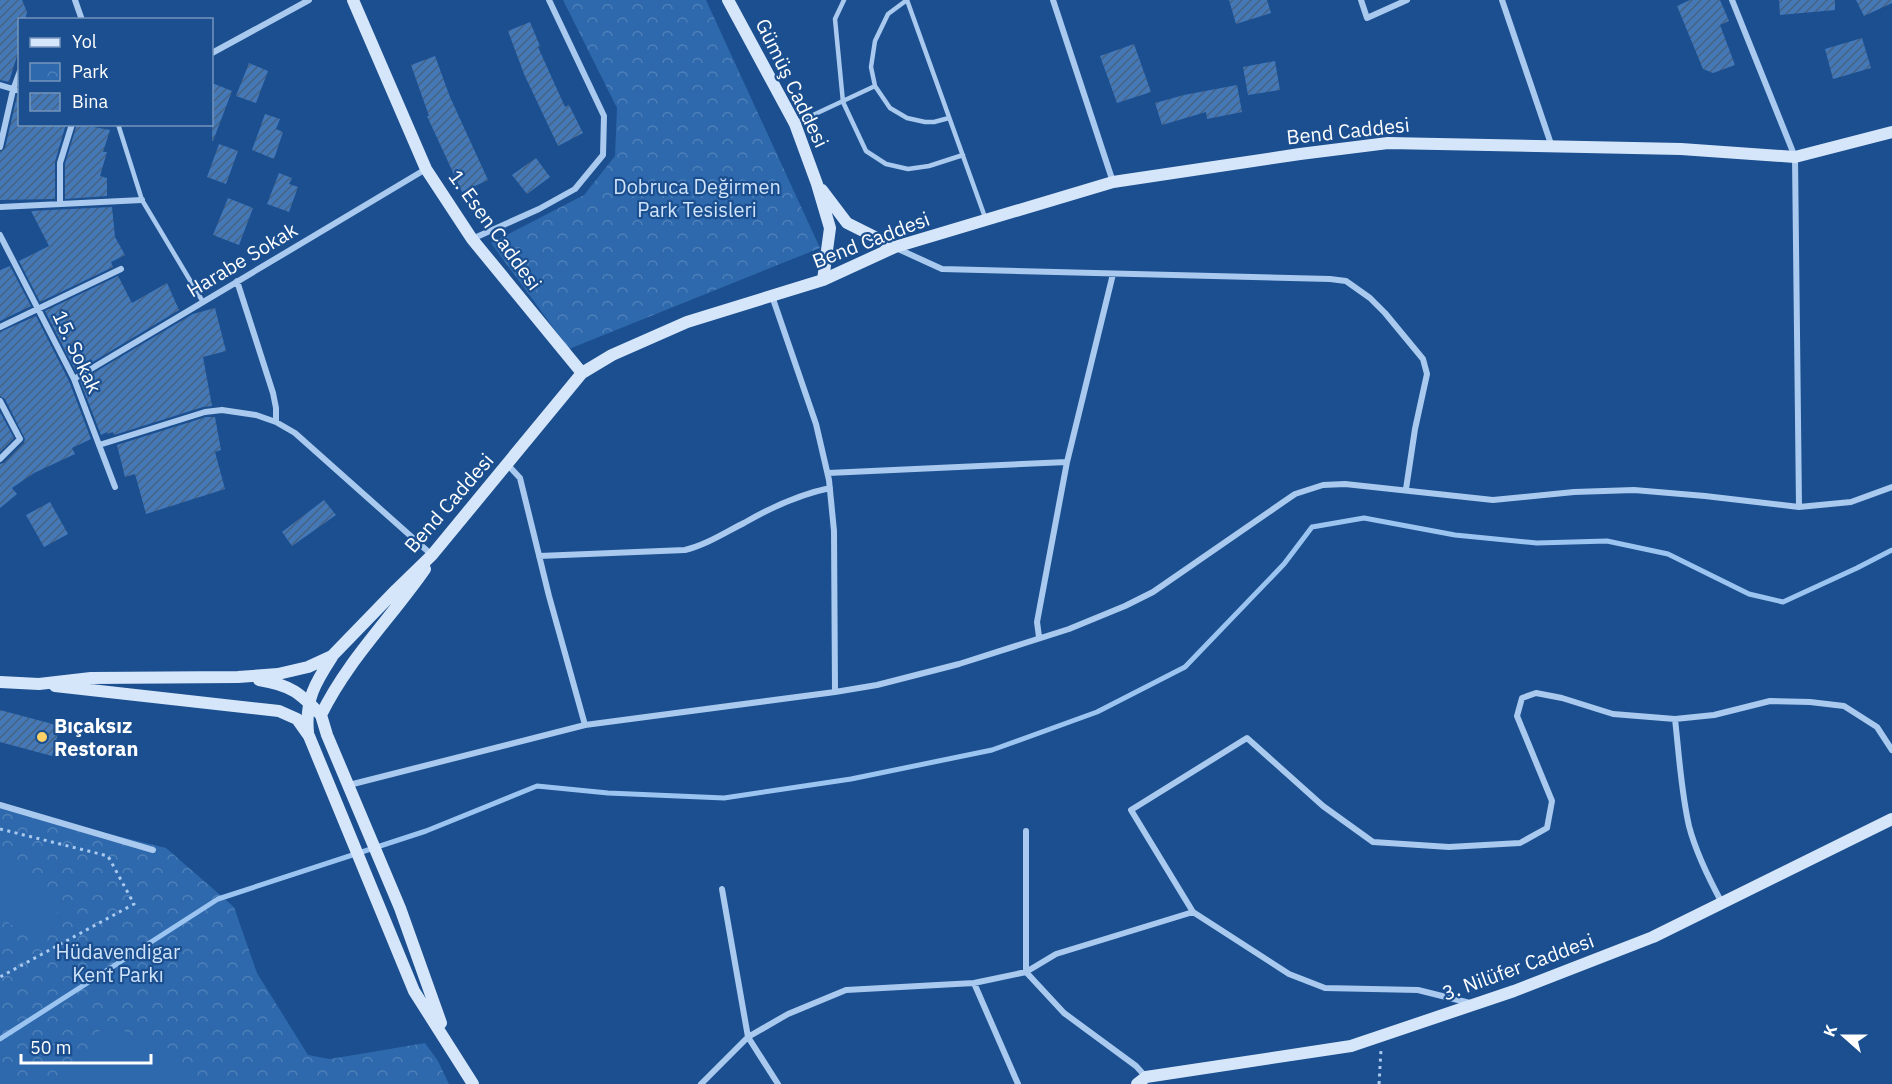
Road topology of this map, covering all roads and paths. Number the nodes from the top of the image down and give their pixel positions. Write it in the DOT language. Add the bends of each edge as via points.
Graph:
graph roads {
  1 [pos="75,0"];
  2 [pos="309,0"];
  3 [pos="353,0"];
  4 [pos="549,0"];
  5 [pos="728,0"];
  6 [pos="844,0"];
  7 [pos="907,0"];
  8 [pos="1053,0"];
  9 [pos="1361,0"];
  10 [pos="1407,0"];
  11 [pos="1502,0"];
  12 [pos="1732,0"];
  13 [pos="81,18"];
  14 [pos="213,52"];
  15 [pos="0,86"];
  16 [pos="875,86"];
  17 [pos="16,90"];
  18 [pos="843,102"];
  19 [pos="949,118"];
  20 [pos="795,124"];
  21 [pos="71,126"];
  22 [pos="119,126"];
  23 [pos="1892,132"];
  24 [pos="0,147"];
  25 [pos="1552,147"];
  26 [pos="963,155"];
  27 [pos="1795,156"];
  28 [pos="426,169"];
  29 [pos="1113,182"];
  30 [pos="817,184"];
  31 [pos="142,200"];
  32 [pos="60,204"];
  33 [pos="0,207"];
  34 [pos="986,219"];
  35 [pos="0,235"];
  36 [pos="472,239"];
  37 [pos="895,247"];
  38 [pos="121,269"];
  39 [pos="1113,274"];
  40 [pos="823,280"];
  41 [pos="237,281"];
  42 [pos="772,296"];
  43 [pos="203,302"];
  44 [pos="38,308"];
  45 [pos="0,327"];
  46 [pos="582,373"];
  47 [pos="74,379"];
  48 [pos="0,401"];
  49 [pos="276,422"];
  50 [pos="99,445"];
  51 [pos="0,459"];
  52 [pos="1066,462"];
  53 [pos="507,464"];
  54 [pos="828,473"];
  55 [pos="115,487"];
  56 [pos="1892,487"];
  57 [pos="830,488"];
  58 [pos="1406,489"];
  59 [pos="1799,507"];
  60 [pos="432,555"];
  61 [pos="539,556"];
  62 [pos="1039,637"];
  63 [pos="332,656"];
  64 [pos="238,677"];
  65 [pos="0,682"];
  66 [pos="39,684"];
  67 [pos="332,692"];
  68 [pos="835,692"];
  69 [pos="309,705"];
  70 [pos="279,711"];
  71 [pos="321,715"];
  72 [pos="1675,719"];
  73 [pos="585,725"];
  74 [pos="309,736"];
  75 [pos="1892,750"];
  76 [pos="349,785"];
  77 [pos="0,805"];
  78 [pos="1892,819"];
  79 [pos="0,829"];
  80 [pos="1026,831"];
  81 [pos="153,850"];
  82 [pos="722,889"];
  83 [pos="1722,903"];
  84 [pos="1193,912"];
  85 [pos="1026,972"];
  86 [pos="0,977"];
  87 [pos="975,983"];
  88 [pos="1477,1004"];
  89 [pos="1381,1036"];
  90 [pos="748,1037"];
  91 [pos="448,1044"];
  92 [pos="1141,1081"];
  93 [pos="473,1084"];
  94 [pos="701,1084"];
  95 [pos="777,1084"];
  96 [pos="1018,1084"];
  97 [pos="1379,1084"];
  1 -- 13 [label="street"];
  2 -- 14 [label="street"];
  3 -- 28 [label="main road, 1. Esen Caddesi"];
  4 -- 36 [label="street" via="604,116 603,155 574,189"];
  5 -- 20 [label="main road, Gümüş Caddesi"];
  6 -- 18 [label="lane" via="835,19"];
  7 -- 16 [label="lane" via="888,14 875,41 871,67"];
  7 -- 19 [label="lane"];
  8 -- 29 [label="street"];
  9 -- 10 [label="street" via="1366,18"];
  11 -- 25 [label="street"];
  12 -- 27 [label="street"];
  15 -- 17 [label="street"];
  16 -- 18 [label="lane"];
  16 -- 19 [label="lane" via="890,108 907,118 934,122"];
  17 -- 24 [label="street"];
  18 -- 20 [label="lane"];
  18 -- 26 [label="lane" via="866,151 886,164 919,169"];
  19 -- 26 [label="lane"];
  20 -- 30 [label="main road, Gümüş Caddesi"];
  21 -- 32 [label="street" via="60,163"];
  22 -- 31 [label="lane"];
  23 -- 27 [label="main road, Bend Caddesi"];
  25 -- 27 [label="main road, Bend Caddesi"];
  25 -- 29 [label="main road, Bend Caddesi" via="1388,143"];
  26 -- 34 [label="lane"];
  27 -- 59 [label="street"];
  28 -- 36 [label="main road, 1. Esen Caddesi"];
  28 -- 41 [label="street, Harabe Sokak"];
  29 -- 34 [label="main road, Bend Caddesi"];
  30 -- 37 [label="main road" via="847,223"];
  30 -- 40 [label="main road" via="830,228"];
  31 -- 32 [label="street"];
  31 -- 43 [label="lane"];
  32 -- 33 [label="street"];
  34 -- 37 [label="main road, Bend Caddesi"];
  35 -- 44 [label="street, 15. Sokak"];
  36 -- 46 [label="main road, 1. Esen Caddesi"];
  37 -- 39 [label="street" via="942,269"];
  37 -- 40 [label="main road, Bend Caddesi"];
  38 -- 44 [label="street"];
  39 -- 52 [label="street"];
  39 -- 58 [label="street" via="1330,279 1356,286 1424,359 1427,374"];
  40 -- 42 [label="main road, Bend Caddesi"];
  41 -- 43 [label="street, Harabe Sokak"];
  41 -- 49 [label="street" via="273,393"];
  42 -- 46 [label="main road, Bend Caddesi" via="687,322"];
  42 -- 54 [label="street" via="816,424"];
  43 -- 47 [label="street, Harabe Sokak"];
  44 -- 45 [label="street"];
  44 -- 47 [label="street, 15. Sokak"];
  46 -- 53 [label="main road, Bend Caddesi"];
  47 -- 50 [label="street, 15. Sokak"];
  48 -- 51 [label="street" via="21,439"];
  49 -- 50 [label="street" via="239,412 205,412"];
  49 -- 60 [label="street" via="309,444"];
  50 -- 55 [label="street, 15. Sokak"];
  52 -- 54 [label="street"];
  52 -- 62 [label="street" via="1037,622"];
  53 -- 60 [label="main road, Bend Caddesi"];
  53 -- 61 [label="street" via="520,478"];
  54 -- 57 [label="street"];
  56 -- 59 [label="street" via="1851,502"];
  57 -- 61 [label="street" via="813,491 685,550"];
  57 -- 68 [label="street"];
  58 -- 59 [label="street" via="1493,500 1634,490"];
  58 -- 62 [label="street" via="1345,484 1308,489 1282,502 1152,592 1097,618"];
  60 -- 63 [label="main road, Bend Caddesi"];
  60 -- 67 [label="main road" via="408,594"];
  61 -- 73 [label="street"];
  62 -- 68 [label="street" via="949,667"];
  63 -- 64 [label="main road, Bend Caddesi" via="278,674"];
  63 -- 69 [label="main road" via="317,680"];
  64 -- 66 [label="main road, Bend Caddesi" via="91,678"];
  64 -- 69 [label="main road" via="294,690"];
  65 -- 66 [label="main road, Bend Caddesi"];
  66 -- 70 [label="main road"];
  67 -- 69 [label="main road"];
  67 -- 71 [label="main road"];
  68 -- 73 [label="street"];
  69 -- 70 [label="main road" via="294,712"];
  69 -- 71 [label="main road"];
  69 -- 74 [label="main road"];
  70 -- 74 [label="main road" via="297,719"];
  71 -- 76 [label="main road"];
  72 -- 75 [label="street" via="1714,715 1770,701 1844,706 1877,727"];
  72 -- 83 [label="street" via="1689,826"];
  72 -- 84 [label="street" via="1613,714 1536,693 1522,698 1517,716 1552,801 1546,828 1520,843 1449,847 1373,842 1323,806 1247,738 1131,810"];
  73 -- 76 [label="street"];
  74 -- 91 [label="main road" via="414,991"];
  76 -- 91 [label="main road" via="400,908"];
  77 -- 81 [label="street"];
  78 -- 83 [label="main road, 3. Nilüfer Caddesi"];
  79 -- 86 [label="path" via="108,856 134,904"];
  80 -- 85 [label="street"];
  82 -- 90 [label="street"];
  83 -- 88 [label="main road, 3. Nilüfer Caddesi" via="1653,937"];
  84 -- 85 [label="street" via="1056,954"];
  84 -- 88 [label="street" via="1289,974 1325,988 1418,990"];
  85 -- 87 [label="street"];
  85 -- 92 [label="street" via="1064,1013 1136,1066"];
  87 -- 90 [label="street" via="846,990 788,1014"];
  87 -- 96 [label="street"];
  88 -- 89 [label="main road, 3. Nilüfer Caddesi"];
  89 -- 92 [label="main road, 3. Nilüfer Caddesi" via="1351,1046"];
  89 -- 97 [label="path"];
  90 -- 94 [label="street"];
  90 -- 95 [label="street"];
  91 -- 93 [label="main road"];
}
